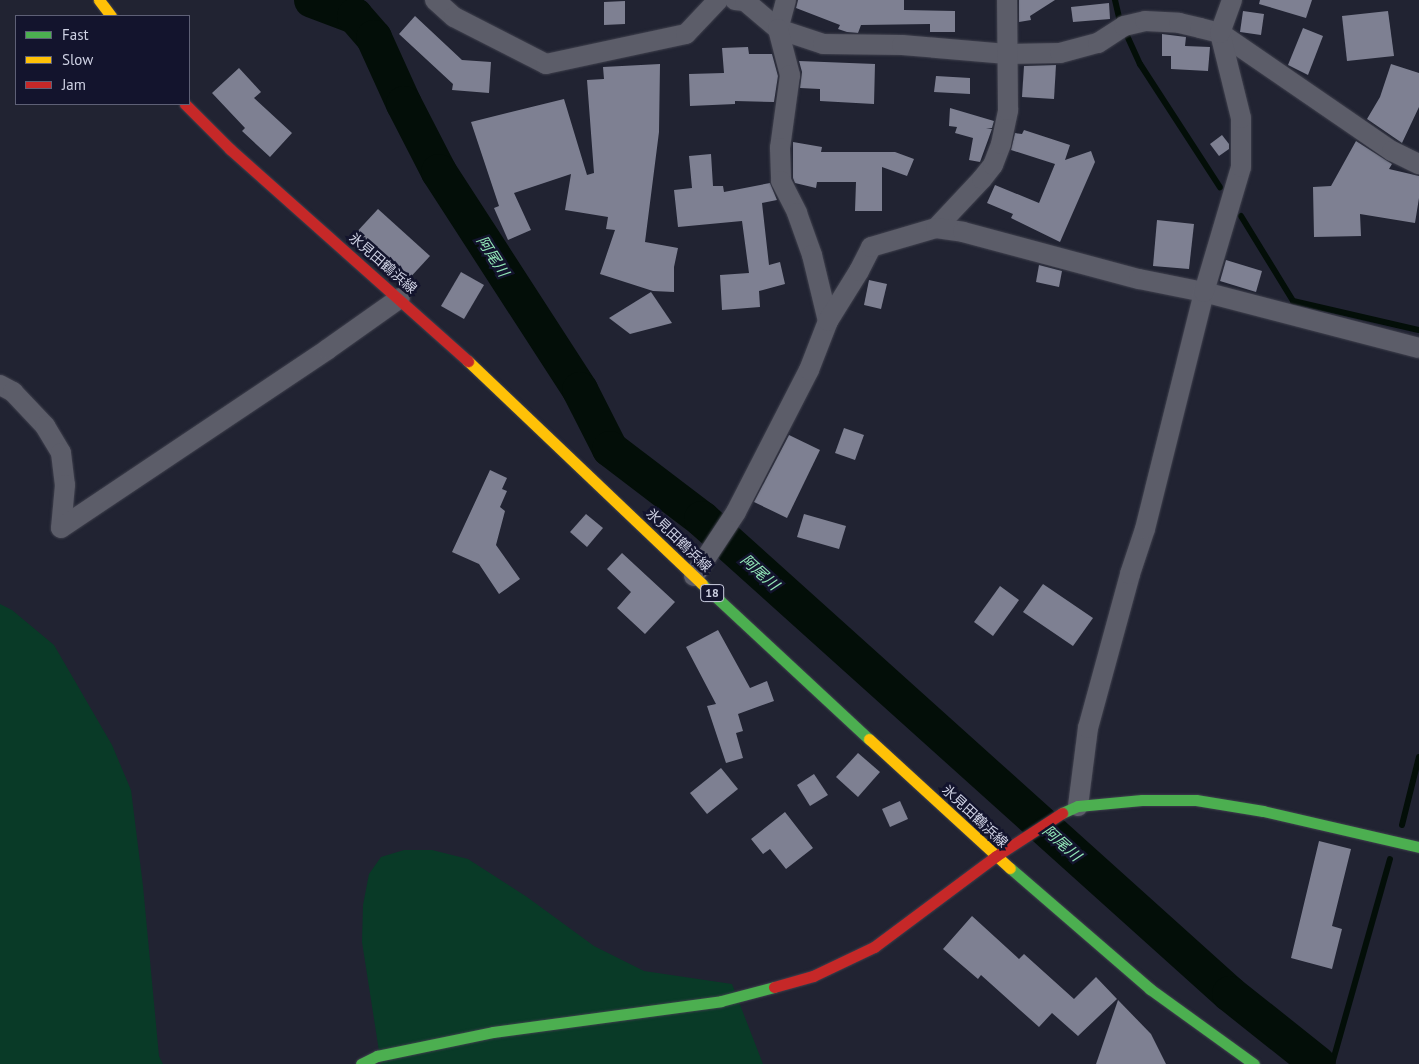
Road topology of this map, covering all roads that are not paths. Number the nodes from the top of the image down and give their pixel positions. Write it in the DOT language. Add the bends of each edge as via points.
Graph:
graph roads {
  1 [pos="99,0"];
  2 [pos="435,0"];
  3 [pos="718,0"];
  4 [pos="735,0"];
  5 [pos="786,0"];
  6 [pos="1007,0"];
  7 [pos="1232,0"];
  8 [pos="110,15"];
  9 [pos="778,29"];
  10 [pos="1220,33"];
  11 [pos="1007,54"];
  12 [pos="186,105"];
  13 [pos="1419,164"];
  14 [pos="936,228"];
  15 [pos="1204,292"];
  16 [pos="400,298"];
  17 [pos="828,321"];
  18 [pos="1419,348"];
  19 [pos="0,385"];
  20 [pos="694,576"];
  21 [pos="1078,806"];
  22 [pos="1419,847"];
  23 [pos="996,856"];
  24 [pos="360,1064"];
  25 [pos="1254,1064"];
  1 -- 8 [label="main road"];
  2 -- 3 [label="street" via="454,17 546,64 686,34"];
  4 -- 9 [label="street" via="745,1"];
  5 -- 9 [label="street"];
  6 -- 11 [label="street"];
  7 -- 10 [label="street"];
  9 -- 11 [label="street" via="823,44 902,45"];
  9 -- 17 [label="street" via="790,76 780,148 781,181 812,255"];
  10 -- 11 [label="street" via="1179,23 1145,21 1124,26 1098,43 1060,52"];
  10 -- 13 [label="street" via="1392,151"];
  10 -- 15 [label="street" via="1241,118 1242,167"];
  11 -- 14 [label="street" via="1008,110 993,165"];
  12 -- 16 [label="main road, 氷見田鶴浜線 / 18" via="230,149"];
  14 -- 15 [label="street"];
  14 -- 17 [label="street" via="871,247"];
  15 -- 18 [label="street"];
  15 -- 21 [label="street" via="1145,529 1088,728"];
  16 -- 19 [label="street" via="61,528 65,485 61,453 45,426 14,392"];
  16 -- 20 [label="main road, 氷見田鶴浜線 / 18" via="532,419"];
  17 -- 20 [label="street" via="809,370 736,512"];
  20 -- 23 [label="main road, 氷見田鶴浜線 / 18"];
  21 -- 22 [label="main road" via="1142,800 1196,800 1263,811"];
  21 -- 23 [label="main road" via="1053,817"];
  23 -- 24 [label="main road" via="874,947 814,976 721,1001 493,1032 377,1056"];
  23 -- 25 [label="main road, 氷見田鶴浜線 / 18" via="1150,989"];
}
